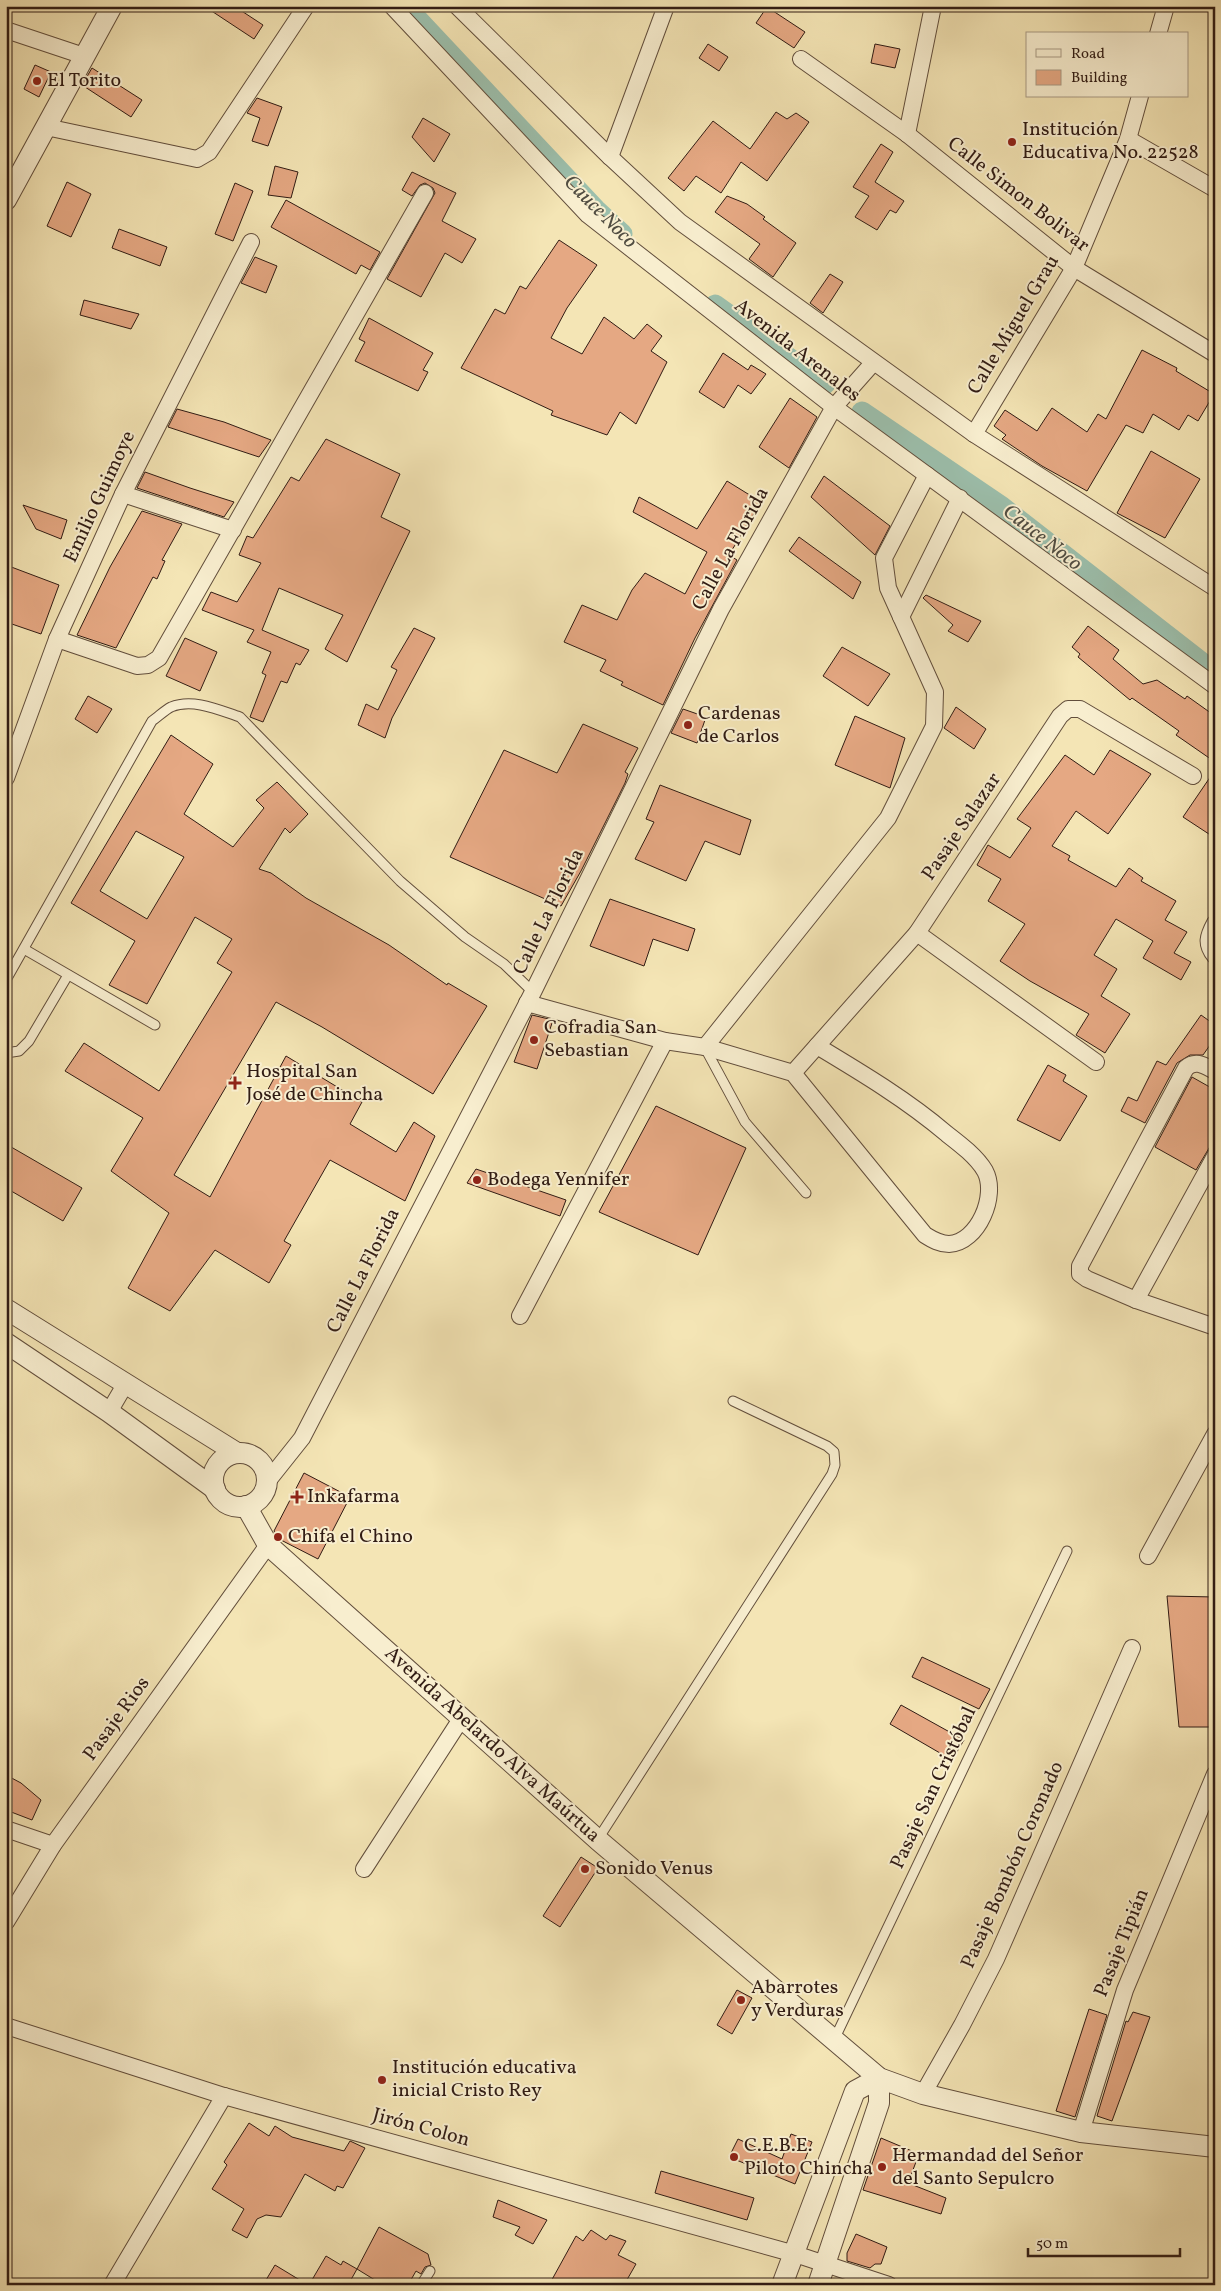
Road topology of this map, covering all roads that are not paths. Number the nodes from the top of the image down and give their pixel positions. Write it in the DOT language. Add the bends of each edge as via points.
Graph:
graph roads {
  1 [pos="112,6"];
  2 [pos="306,6"];
  3 [pos="392,6"];
  4 [pos="457,6"];
  5 [pos="666,6"];
  6 [pos="933,6"];
  7 [pos="1166,6"];
  8 [pos="6,30"];
  9 [pos="1159,32"];
  10 [pos="84,56"];
  11 [pos="801,59"];
  12 [pos="1139,98"];
  13 [pos="46,127"];
  14 [pos="907,134"];
  15 [pos="1128,139"];
  16 [pos="610,157"];
  17 [pos="1215,189"];
  18 [pos="425,193"];
  19 [pos="6,200"];
  20 [pos="251,242"];
  21 [pos="1074,268"];
  22 [pos="1215,354"];
  23 [pos="873,363"];
  24 [pos="834,407"];
  25 [pos="974,434"];
  26 [pos="927,475"];
  27 [pos="123,494"];
  28 [pos="960,498"];
  29 [pos="233,530"];
  30 [pos="1215,588"];
  31 [pos="901,617"];
  32 [pos="57,639"];
  33 [pos="1215,686"];
  34 [pos="1193,776"];
  35 [pos="6,778"];
  36 [pos="1215,923"];
  37 [pos="917,933"];
  38 [pos="24,949"];
  39 [pos="1212,952"];
  40 [pos="68,975"];
  41 [pos="6,980"];
  42 [pos="530,998"];
  43 [pos="155,1025"];
  44 [pos="665,1041"];
  45 [pos="817,1046"];
  46 [pos="705,1047"];
  47 [pos="6,1053"];
  48 [pos="1096,1062"];
  49 [pos="1215,1071"];
  50 [pos="793,1074"];
  51 [pos="1215,1156"];
  52 [pos="806,1193"];
  53 [pos="1136,1300"];
  54 [pos="6,1309"];
  55 [pos="520,1316"];
  56 [pos="1215,1327"];
  57 [pos="6,1343"];
  58 [pos="126,1384"];
  59 [pos="733,1401"];
  60 [pos="109,1412"];
  61 [pos="1215,1434"];
  62 [pos="237,1453"];
  63 [pos="1208,1458"];
  64 [pos="267,1482"];
  65 [pos="215,1489"];
  66 [pos="246,1506"];
  67 [pos="268,1544"];
  68 [pos="1067,1551"];
  69 [pos="1148,1556"];
  70 [pos="1132,1648"];
  71 [pos="462,1719"];
  72 [pos="1215,1774"];
  73 [pos="6,1829"];
  74 [pos="598,1840"];
  75 [pos="53,1845"];
  76 [pos="364,1869"];
  77 [pos="6,1922"];
  78 [pos="6,2026"];
  79 [pos="834,2041"];
  80 [pos="879,2078"];
  81 [pos="923,2094"];
  82 [pos="224,2096"];
  83 [pos="1081,2132"];
  84 [pos="1215,2147"];
  85 [pos="795,2254"];
  86 [pos="826,2263"];
  87 [pos="430,2272"];
  88 [pos="112,2285"];
  89 [pos="421,2285"];
  90 [pos="782,2285"];
  91 [pos="818,2285"];
  92 [pos="890,2285"];
  1 -- 10 [label="street"];
  2 -- 13 [label="street" via="209,152 197,159"];
  3 -- 24 [label="street, Avenida Arenales" via="588,215"];
  4 -- 16 [label="street, Avenida Arenales"];
  5 -- 16 [label="street"];
  6 -- 14 [label="street"];
  7 -- 9 [label="street"];
  8 -- 10 [label="street"];
  10 -- 13 [label="street"];
  11 -- 14 [label="street, Calle Simon Bolivar"];
  12 -- 15 [label="street, Calle Miguel Grau"];
  13 -- 19 [label="street"];
  14 -- 21 [label="street, Calle Simon Bolivar"];
  15 -- 17 [label="street"];
  15 -- 21 [label="street, Calle Miguel Grau"];
  16 -- 23 [label="street, Avenida Arenales" via="680,222"];
  18 -- 29 [label="street"];
  20 -- 27 [label="street, Emilio Guimoye"];
  21 -- 22 [label="street, Calle Simon Bolivar"];
  21 -- 25 [label="street, Calle Miguel Grau"];
  23 -- 24 [label="street, Calle La Florida"];
  23 -- 25 [label="street, Avenida Arenales"];
  24 -- 26 [label="street, Avenida Arenales"];
  24 -- 42 [label="street, Calle La Florida" via="721,609"];
  25 -- 30 [label="street, Avenida Arenales"];
  26 -- 28 [label="street, Avenida Arenales"];
  26 -- 31 [label="street" via="884,558 888,588"];
  27 -- 29 [label="street"];
  27 -- 32 [label="street, Emilio Guimoye"];
  28 -- 31 [label="street"];
  28 -- 33 [label="street, Avenida Arenales"];
  29 -- 32 [label="street" via="159,658 148,665 138,666"];
  31 -- 46 [label="street" via="935,692 934,726 888,818"];
  32 -- 35 [label="street, Emilio Guimoye"];
  34 -- 37 [label="street, Pasaje Salazar" via="1080,709 1068,709"];
  36 -- 39 [label="street" via="1207,938"];
  37 -- 45 [label="street, Pasaje Salazar"];
  37 -- 48 [label="street"];
  38 -- 40 [label="lane"];
  38 -- 41 [label="lane"];
  38 -- 42 [label="lane" via="152,721 171,707 188,704 211,707 240,718 400,881 466,937 504,964"];
  40 -- 43 [label="lane"];
  40 -- 47 [label="lane" via="28,1041 19,1051"];
  42 -- 44 [label="street"];
  42 -- 64 [label="street, Calle La Florida" via="302,1438"];
  44 -- 46 [label="street"];
  44 -- 55 [label="street"];
  45 -- 50 [label="street, Pasaje Salazar"];
  45 -- 50 [label="street" via="920,1111 962,1146 980,1166 990,1184 984,1216 976,1227 951,1244 936,1242 925,1235"];
  46 -- 50 [label="street"];
  46 -- 52 [label="lane" via="745,1122"];
  49 -- 53 [label="street" via="1200,1063 1186,1068 1080,1266 1080,1274 1087,1279"];
  51 -- 53 [label="street"];
  53 -- 56 [label="street"];
  54 -- 58 [label="street"];
  57 -- 60 [label="street"];
  58 -- 60 [label="street"];
  58 -- 62 [label="street"];
  59 -- 74 [label="lane" via="827,1446 834,1452 835,1465"];
  60 -- 65 [label="street"];
  61 -- 63 [label="street"];
  62 -- 64 [label="street" via="259,1460 267,1474"];
  62 -- 65 [label="street" via="217,1465"];
  63 -- 69 [label="street"];
  64 -- 66 [label="street" via="260,1497"];
  65 -- 66 [label="street" via="231,1505"];
  66 -- 67 [label="street, Avenida Abelardo Alva Maúrtua"];
  67 -- 71 [label="street, Avenida Abelardo Alva Maúrtua"];
  67 -- 75 [label="street, Pasaje Rios"];
  68 -- 79 [label="lane, Pasaje San Cristóbal"];
  70 -- 81 [label="street, Pasaje Bombón Coronado" via="996,1960"];
  71 -- 74 [label="street, Avenida Abelardo Alva Maúrtua"];
  71 -- 76 [label="street"];
  72 -- 83 [label="street, Pasaje Tipián" via="1125,1990"];
  73 -- 75 [label="street"];
  74 -- 79 [label="street, Avenida Abelardo Alva Maúrtua"];
  75 -- 77 [label="street, Pasaje Rios"];
  78 -- 82 [label="street, Jirón Colon"];
  79 -- 80 [label="street, Avenida Abelardo Alva Maúrtua"];
  80 -- 81 [label="street, Avenida Abelardo Alva Maúrtua"];
  80 -- 85 [label="street" via="855,2091"];
  80 -- 86 [label="street" via="879,2103"];
  81 -- 83 [label="street, Avenida Abelardo Alva Maúrtua"];
  82 -- 85 [label="street, Jirón Colon"];
  82 -- 88 [label="street"];
  83 -- 84 [label="street, Avenida Abelardo Alva Maúrtua"];
  85 -- 86 [label="street, Jirón Colon"];
  85 -- 90 [label="street"];
  86 -- 91 [label="street"];
  86 -- 92 [label="street, Jirón Colon"];
  87 -- 89 [label="lane"];
}
